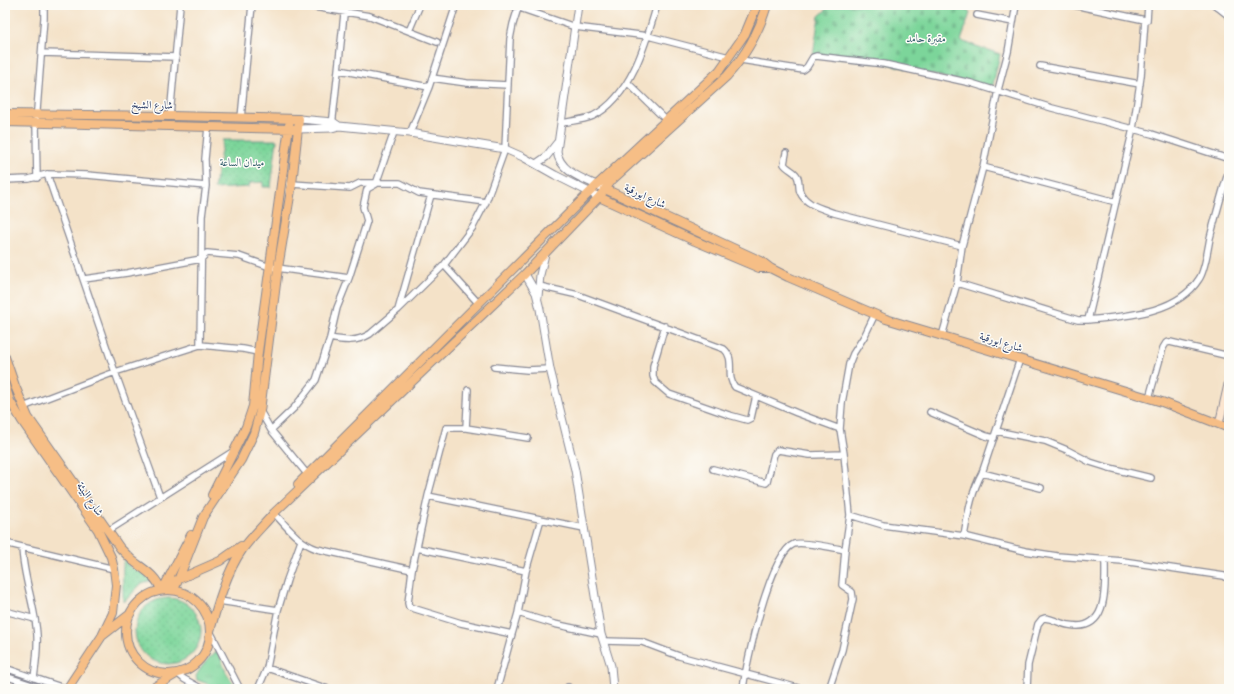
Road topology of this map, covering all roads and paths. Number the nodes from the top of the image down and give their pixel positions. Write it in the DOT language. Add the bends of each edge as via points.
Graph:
graph roads {
  1 [pos="44,5"];
  2 [pos="180,5"];
  3 [pos="252,5"];
  4 [pos="301,5"];
  5 [pos="345,5"];
  6 [pos="420,5"];
  7 [pos="456,5"];
  8 [pos="511,5"];
  9 [pos="578,5"];
  10 [pos="657,5"];
  11 [pos="757,5"];
  12 [pos="767,5"];
  13 [pos="1016,5"];
  14 [pos="1074,5"];
  15 [pos="1148,5"];
  16 [pos="1215,5"];
  17 [pos="518,8"];
  18 [pos="344,13"];
  19 [pos="977,15"];
  20 [pos="1229,16"];
  21 [pos="1145,20"];
  22 [pos="1013,22"];
  23 [pos="575,27"];
  24 [pos="409,31"];
  25 [pos="648,36"];
  26 [pos="437,42"];
  27 [pos="42,53"];
  28 [pos="176,57"];
  29 [pos="729,57"];
  30 [pos="741,60"];
  31 [pos="1040,66"];
  32 [pos="339,70"];
  33 [pos="432,78"];
  34 [pos="628,83"];
  35 [pos="1140,84"];
  36 [pos="508,85"];
  37 [pos="429,87"];
  38 [pos="998,90"];
  39 [pos="5,114"];
  40 [pos="170,116"];
  41 [pos="37,118"];
  42 [pos="241,118"];
  43 [pos="290,119"];
  44 [pos="299,119"];
  45 [pos="666,120"];
  46 [pos="5,122"];
  47 [pos="561,123"];
  48 [pos="335,125"];
  49 [pos="208,127"];
  50 [pos="298,129"];
  51 [pos="1133,129"];
  52 [pos="289,130"];
  53 [pos="394,132"];
  54 [pos="410,133"];
  55 [pos="558,142"];
  56 [pos="505,149"];
  57 [pos="786,153"];
  58 [pos="1229,159"];
  59 [pos="536,164"];
  60 [pos="983,167"];
  61 [pos="1229,170"];
  62 [pos="47,174"];
  63 [pos="37,178"];
  64 [pos="5,180"];
  65 [pos="292,184"];
  66 [pos="376,184"];
  67 [pos="206,186"];
  68 [pos="601,187"];
  69 [pos="591,192"];
  70 [pos="431,195"];
  71 [pos="599,197"];
  72 [pos="486,202"];
  73 [pos="1116,202"];
  74 [pos="962,246"];
  75 [pos="545,254"];
  76 [pos="201,258"];
  77 [pos="444,265"];
  78 [pos="518,265"];
  79 [pos="274,267"];
  80 [pos="770,268"];
  81 [pos="525,274"];
  82 [pos="349,278"];
  83 [pos="84,279"];
  84 [pos="957,283"];
  85 [pos="538,286"];
  86 [pos="538,301"];
  87 [pos="479,304"];
  88 [pos="398,310"];
  89 [pos="875,314"];
  90 [pos="1088,320"];
  91 [pos="665,326"];
  92 [pos="942,336"];
  93 [pos="330,338"];
  94 [pos="200,345"];
  95 [pos="258,352"];
  96 [pos="1229,356"];
  97 [pos="5,357"];
  98 [pos="1020,359"];
  99 [pos="494,367"];
  100 [pos="550,369"];
  101 [pos="115,372"];
  102 [pos="1229,380"];
  103 [pos="5,385"];
  104 [pos="468,390"];
  105 [pos="756,396"];
  106 [pos="1149,398"];
  107 [pos="8,400"];
  108 [pos="23,407"];
  109 [pos="260,411"];
  110 [pos="930,412"];
  111 [pos="1219,424"];
  112 [pos="466,428"];
  113 [pos="1229,428"];
  114 [pos="840,429"];
  115 [pos="271,430"];
  116 [pos="996,431"];
  117 [pos="528,438"];
  118 [pos="994,438"];
  119 [pos="234,450"];
  120 [pos="844,454"];
  121 [pos="713,469"];
  122 [pos="982,473"];
  123 [pos="307,474"];
  124 [pos="1152,478"];
  125 [pos="1041,488"];
  126 [pos="428,496"];
  127 [pos="160,497"];
  128 [pos="274,513"];
  129 [pos="850,515"];
  130 [pos="542,519"];
  131 [pos="584,528"];
  132 [pos="108,531"];
  133 [pos="964,536"];
  134 [pos="301,541"];
  135 [pos="5,543"];
  136 [pos="22,546"];
  137 [pos="417,548"];
  138 [pos="845,550"];
  139 [pos="1105,560"];
  140 [pos="114,569"];
  141 [pos="412,570"];
  142 [pos="526,571"];
  143 [pos="179,578"];
  144 [pos="1229,579"];
  145 [pos="166,590"];
  146 [pos="219,601"];
  147 [pos="115,604"];
  148 [pos="278,610"];
  149 [pos="5,611"];
  150 [pos="518,613"];
  151 [pos="35,618"];
  152 [pos="126,621"];
  153 [pos="210,631"];
  154 [pos="512,634"];
  155 [pos="102,636"];
  156 [pos="602,638"];
  157 [pos="5,668"];
  158 [pos="267,668"];
  159 [pos="177,673"];
  160 [pos="746,675"];
  161 [pos="5,676"];
  162 [pos="34,678"];
  163 [pos="44,689"];
  164 [pos="67,689"];
  165 [pos="151,689"];
  166 [pos="202,689"];
  167 [pos="240,689"];
  168 [pos="258,689"];
  169 [pos="328,689"];
  170 [pos="497,689"];
  171 [pos="613,689"];
  172 [pos="743,689"];
  173 [pos="802,689"];
  174 [pos="829,689"];
  175 [pos="1027,689"];
  1 -- 27 [label="street"];
  2 -- 28 [label="street"];
  3 -- 42 [label="street"];
  4 -- 18 [label="street"];
  5 -- 18 [label="street"];
  6 -- 24 [label="street"];
  7 -- 33 [label="street"];
  8 -- 17 [label="street"];
  9 -- 23 [label="street, شارع ابورقية"];
  10 -- 25 [label="street"];
  11 -- 29 [label="main road" via="745,34"];
  12 -- 30 [label="main road" via="758,32"];
  13 -- 22 [label="street"];
  14 -- 21 [label="street"];
  15 -- 21 [label="street"];
  16 -- 20 [label="street"];
  17 -- 23 [label="street"];
  17 -- 36 [label="street" via="510,39"];
  18 -- 24 [label="street" via="370,16"];
  18 -- 32 [label="street"];
  19 -- 22 [label="street"];
  21 -- 35 [label="street"];
  22 -- 38 [label="street"];
  23 -- 25 [label="street"];
  23 -- 47 [label="street, شارع ابورقية"];
  24 -- 26 [label="street"];
  25 -- 29 [label="street"];
  25 -- 34 [label="street"];
  27 -- 28 [label="street"];
  27 -- 41 [label="street"];
  28 -- 40 [label="street"];
  29 -- 45 [label="main road" via="719,71"];
  30 -- 38 [label="street" via="803,70 814,56 870,62 940,75"];
  30 -- 68 [label="main road" via="727,76 612,180"];
  31 -- 35 [label="street"];
  32 -- 37 [label="street"];
  32 -- 48 [label="street"];
  33 -- 36 [label="street"];
  33 -- 37 [label="street"];
  34 -- 45 [label="street"];
  34 -- 47 [label="street" via="614,101 592,116"];
  35 -- 51 [label="street"];
  36 -- 56 [label="street"];
  37 -- 54 [label="street"];
  38 -- 51 [label="street" via="1052,108"];
  38 -- 60 [label="street"];
  39 -- 41 [label="main road, شارع الشيخ"];
  40 -- 41 [label="main road, شارع الشيخ"];
  40 -- 42 [label="main road, شارع الشيخ"];
  41 -- 46 [label="main road, شارع الشيخ"];
  41 -- 49 [label="main road, شارع الشيخ"];
  41 -- 63 [label="street"];
  42 -- 43 [label="main road, شارع الشيخ"];
  43 -- 44 [label="main road, شارع الشيخ"];
  43 -- 52 [label="main road"];
  44 -- 48 [label="street"];
  44 -- 50 [label="main road"];
  45 -- 68 [label="main road"];
  47 -- 55 [label="street, شارع ابورقية"];
  48 -- 50 [label="street"];
  48 -- 53 [label="street, شارع ابورقية"];
  49 -- 52 [label="main road, شارع الشيخ"];
  49 -- 67 [label="street"];
  50 -- 52 [label="main road, شارع الشيخ"];
  50 -- 65 [label="main road"];
  51 -- 58 [label="street"];
  51 -- 73 [label="street"];
  52 -- 79 [label="main road"];
  53 -- 54 [label="street, شارع ابورقية"];
  53 -- 66 [label="street"];
  54 -- 56 [label="street, شارع ابورقية"];
  55 -- 59 [label="street" via="546,157"];
  55 -- 68 [label="street, شارع ابورقية" via="557,157 564,168"];
  56 -- 59 [label="street, شارع ابورقية"];
  56 -- 72 [label="street"];
  57 -- 74 [label="street" via="784,164 798,177 803,196 814,205 834,213"];
  59 -- 69 [label="street, شارع ابورقية"];
  60 -- 73 [label="street"];
  60 -- 74 [label="street"];
  61 -- 90 [label="street" via="1200,278 1190,292 1163,307 1118,317"];
  62 -- 63 [label="street"];
  62 -- 67 [label="street" via="87,175"];
  62 -- 83 [label="street"];
  63 -- 64 [label="street"];
  65 -- 66 [label="street" via="350,188 360,182"];
  65 -- 79 [label="main road"];
  66 -- 70 [label="street" via="400,184 419,193"];
  66 -- 82 [label="street" via="367,189 363,207 367,221"];
  67 -- 76 [label="street"];
  68 -- 69 [label="main road"];
  68 -- 71 [label="main road"];
  68 -- 80 [label="main road, شارع ابورقية" via="761,261"];
  69 -- 71 [label="street, شارع ابورقية"];
  69 -- 78 [label="main road"];
  70 -- 72 [label="street"];
  70 -- 88 [label="street"];
  71 -- 75 [label="main road"];
  71 -- 80 [label="main road, شارع ابورقية" via="759,268"];
  72 -- 77 [label="street" via="473,227"];
  73 -- 90 [label="street"];
  74 -- 84 [label="street"];
  75 -- 81 [label="main road"];
  75 -- 85 [label="street"];
  76 -- 79 [label="street" via="207,252 239,256"];
  76 -- 83 [label="street" via="127,274"];
  76 -- 94 [label="street"];
  77 -- 87 [label="street"];
  77 -- 88 [label="street"];
  78 -- 81 [label="main road"];
  78 -- 87 [label="main road"];
  79 -- 82 [label="street"];
  79 -- 95 [label="main road"];
  79 -- 109 [label="main road"];
  80 -- 89 [label="main road, شارع ابورقية"];
  81 -- 86 [label="street"];
  81 -- 128 [label="main road"];
  82 -- 93 [label="street" via="337,308"];
  83 -- 101 [label="street"];
  84 -- 90 [label="street" via="1078,320"];
  84 -- 92 [label="street"];
  85 -- 86 [label="street"];
  85 -- 91 [label="street" via="578,295"];
  86 -- 100 [label="street"];
  87 -- 123 [label="main road"];
  88 -- 93 [label="street" via="366,337 348,341"];
  89 -- 92 [label="main road, شارع ابورقية"];
  89 -- 114 [label="street" via="849,364"];
  91 -- 105 [label="street" via="724,349 730,355 732,384"];
  91 -- 105 [label="street" via="652,371 660,388 669,394 747,420 751,418"];
  92 -- 98 [label="main road, شارع ابورقية"];
  93 -- 115 [label="street" via="316,380 294,408"];
  94 -- 95 [label="street"];
  94 -- 101 [label="street"];
  95 -- 119 [label="main road" via="253,406"];
  96 -- 106 [label="street" via="1170,342 1166,344"];
  97 -- 108 [label="main road, شارع البيئة"];
  98 -- 106 [label="main road, شارع ابورقية"];
  98 -- 116 [label="street"];
  99 -- 100 [label="street"];
  100 -- 131 [label="street" via="575,470"];
  101 -- 108 [label="street"];
  101 -- 127 [label="street"];
  102 -- 111 [label="main road"];
  103 -- 107 [label="main road, شارع البيئة"];
  104 -- 112 [label="street"];
  105 -- 114 [label="street"];
  106 -- 111 [label="main road, شارع ابورقية"];
  107 -- 140 [label="main road, شارع البيئة" via="98,530"];
  108 -- 132 [label="main road, شارع البيئة"];
  109 -- 115 [label="street"];
  109 -- 143 [label="main road" via="241,460 203,517"];
  110 -- 118 [label="street"];
  111 -- 113 [label="main road, شارع ابورقية"];
  112 -- 117 [label="street"];
  112 -- 126 [label="street" via="445,429"];
  114 -- 120 [label="street"];
  115 -- 123 [label="street"];
  116 -- 118 [label="street"];
  116 -- 124 [label="street" via="1045,441 1095,464"];
  118 -- 122 [label="street"];
  119 -- 127 [label="street"];
  119 -- 145 [label="main road"];
  120 -- 121 [label="street" via="810,455 778,450 774,454 766,483"];
  120 -- 129 [label="street"];
  122 -- 125 [label="street"];
  122 -- 133 [label="street" via="971,499"];
  123 -- 143 [label="main road" via="236,551 220,561"];
  126 -- 130 [label="street"];
  126 -- 137 [label="street"];
  127 -- 132 [label="street"];
  128 -- 134 [label="street"];
  128 -- 146 [label="main road" via="242,549"];
  129 -- 133 [label="street" via="883,525"];
  129 -- 138 [label="street"];
  130 -- 131 [label="street"];
  130 -- 142 [label="street"];
  131 -- 156 [label="street"];
  132 -- 145 [label="main road, شارع البيئة" via="120,548"];
  133 -- 139 [label="street" via="1025,551"];
  134 -- 141 [label="street" via="316,550"];
  134 -- 148 [label="street"];
  135 -- 136 [label="street"];
  136 -- 140 [label="street"];
  136 -- 151 [label="street" via="22,561"];
  137 -- 141 [label="street"];
  137 -- 142 [label="street"];
  138 -- 160 [label="street" via="794,543 787,550 769,584"];
  138 -- 174 [label="street" via="842,585 852,592 853,599 842,650"];
  139 -- 144 [label="street" via="1224,576"];
  139 -- 175 [label="street" via="1104,595 1099,615 1094,621 1082,626 1069,626 1045,618 1038,624 1028,665"];
  140 -- 147 [label="main road, شارع البيئة"];
  141 -- 154 [label="street" via="409,607 461,623"];
  142 -- 150 [label="street"];
  143 -- 145 [label="main road"];
  145 -- 152 [label="main road" via="145,596"];
  145 -- 153 [label="main road" via="185,593 195,599 203,608"];
  146 -- 148 [label="street"];
  146 -- 153 [label="main road"];
  147 -- 152 [label="main road"];
  147 -- 155 [label="main road, شارع البيئة"];
  148 -- 158 [label="street"];
  149 -- 151 [label="street"];
  150 -- 154 [label="street"];
  150 -- 156 [label="street"];
  151 -- 162 [label="street" via="38,654"];
  152 -- 155 [label="main road"];
  152 -- 159 [label="main road" via="128,645 133,656 152,671 164,674"];
  153 -- 159 [label="main road" via="207,648 197,662"];
  153 -- 167 [label="street"];
  154 -- 170 [label="street"];
  155 -- 164 [label="main road"];
  156 -- 160 [label="street" via="642,642 679,656"];
  156 -- 171 [label="street" via="611,666"];
  157 -- 162 [label="street"];
  158 -- 168 [label="street"];
  158 -- 169 [label="street"];
  159 -- 165 [label="main road"];
  159 -- 166 [label="street"];
  160 -- 172 [label="street"];
  160 -- 173 [label="street"];
  161 -- 163 [label="street"];
  162 -- 164 [label="street"];
}
